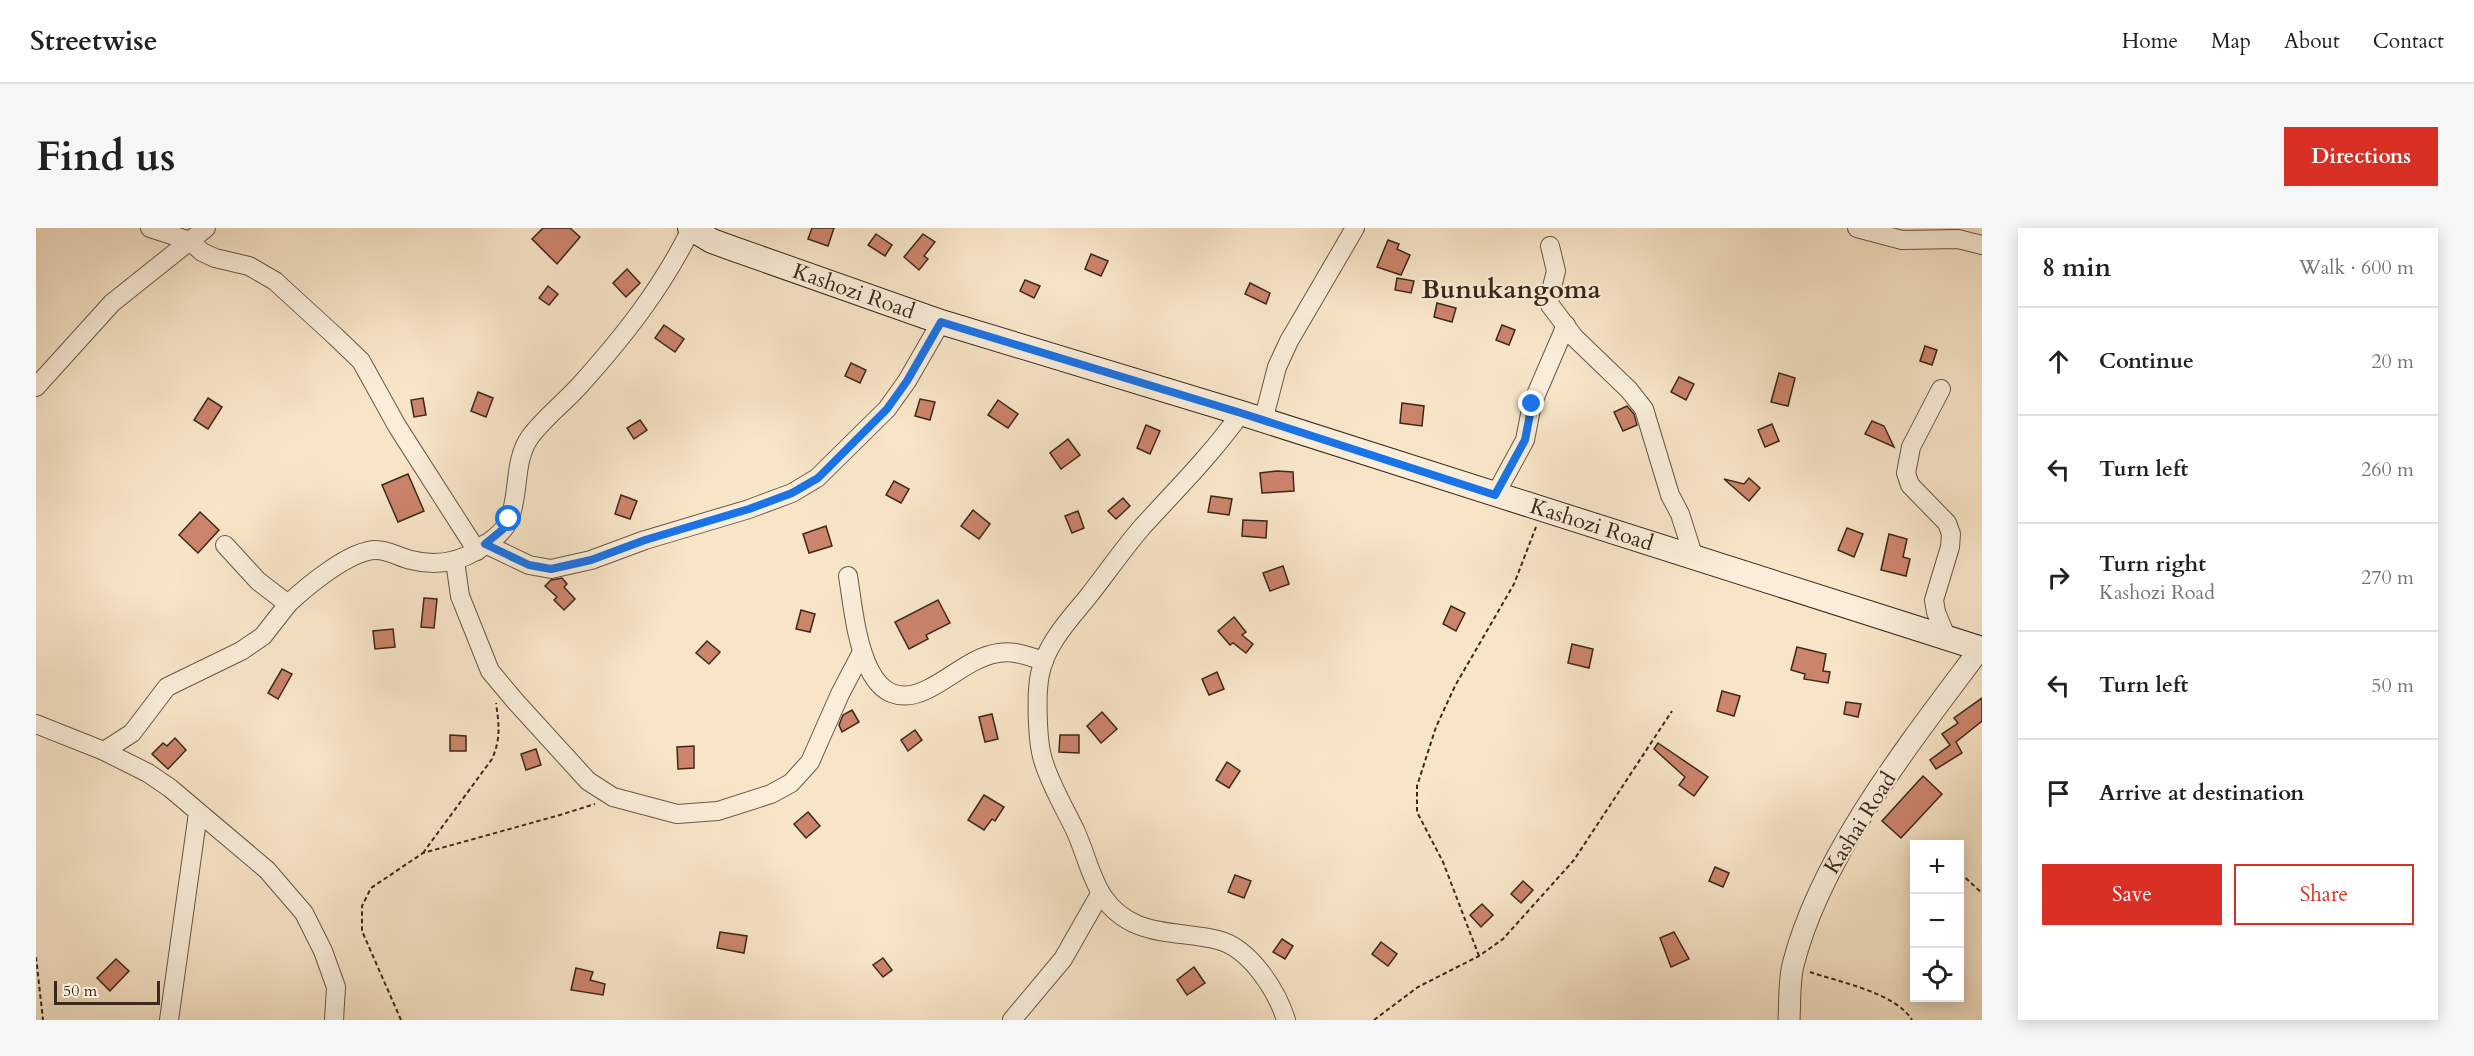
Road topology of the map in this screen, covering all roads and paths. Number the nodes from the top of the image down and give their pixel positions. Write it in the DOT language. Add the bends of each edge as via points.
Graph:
graph roads {
  1 [pos="150,228"];
  2 [pos="206,228"];
  3 [pos="1355,228"];
  4 [pos="1857,228"];
  5 [pos="690,229"];
  6 [pos="190,241"];
  7 [pos="1982,245"];
  8 [pos="1550,246"];
  9 [pos="941,322"];
  10 [pos="1566,325"];
  11 [pos="36,387"];
  12 [pos="1941,389"];
  13 [pos="1252,417"];
  14 [pos="1495,495"];
  15 [pos="1543,510"];
  16 [pos="225,545"];
  17 [pos="481,548"];
  18 [pos="1694,558"];
  19 [pos="455,561"];
  20 [pos="848,576"];
  21 [pos="288,604"];
  22 [pos="1947,639"];
  23 [pos="1981,649"];
  24 [pos="862,652"];
  25 [pos="1044,661"];
  26 [pos="490,671"];
  27 [pos="1672,711"];
  28 [pos="36,724"];
  29 [pos="104,751"];
  30 [pos="613,797"];
  31 [pos="198,813"];
  32 [pos="423,853"];
  33 [pos="1964,877"];
  34 [pos="1982,893"];
  35 [pos="1100,894"];
  36 [pos="1479,956"];
  37 [pos="36,957"];
  38 [pos="1793,966"];
  39 [pos="43,1020"];
  40 [pos="169,1020"];
  41 [pos="334,1020"];
  42 [pos="401,1020"];
  43 [pos="1012,1020"];
  44 [pos="1286,1020"];
  45 [pos="1374,1020"];
  46 [pos="1789,1020"];
  47 [pos="1912,1020"];
  1 -- 6 [label="street"];
  2 -- 6 [label="street"];
  3 -- 13 [label="street" via="1288,341"];
  4 -- 7 [label="street" via="1902,240 1958,239"];
  5 -- 9 [label="main road, Kashozi Road" via="723,245"];
  5 -- 17 [label="street" via="665,278 631,327 531,436 522,451 509,519"];
  6 -- 11 [label="street" via="112,303"];
  6 -- 17 [label="street" via="202,252 249,266 275,281 361,362 398,426"];
  8 -- 10 [label="street" via="1556,271 1550,305"];
  9 -- 13 [label="main road, Kashozi Road"];
  9 -- 17 [label="street" via="887,409 818,478 792,493 591,560 551,569"];
  10 -- 14 [label="street" via="1532,404 1525,440"];
  10 -- 18 [label="street" via="1644,410"];
  12 -- 22 [label="street" via="1911,447 1906,473 1910,485 1947,524 1951,534 1935,600"];
  13 -- 14 [label="main road, Kashozi Road"];
  13 -- 25 [label="street" via="1218,445 1130,543 1058,634"];
  14 -- 15 [label="main road, Kashozi Road"];
  15 -- 18 [label="main road, Kashozi Road"];
  15 -- 36 [label="path" via="1514,584 1436,727 1417,786 1417,812 1443,862"];
  16 -- 21 [label="street" via="258,581"];
  17 -- 19 [label="street"];
  18 -- 22 [label="main road, Kashozi Road"];
  19 -- 21 [label="street" via="433,564 382,551 363,553 346,560"];
  19 -- 26 [label="street" via="460,596"];
  20 -- 24 [label="street"];
  21 -- 29 [label="street" via="262,636 241,651 166,687 132,733"];
  22 -- 23 [label="main road, Kashozi Road"];
  23 -- 38 [label="street, Kashai Road" via="1875,796 1824,880"];
  24 -- 25 [label="street" via="880,685 900,695 928,689 998,652"];
  24 -- 30 [label="street" via="810,762 791,783 771,794 718,811 677,814"];
  25 -- 35 [label="street" via="1038,688 1042,759"];
  26 -- 30 [label="street" via="588,781"];
  26 -- 32 [label="path" via="500,728 499,745"];
  27 -- 36 [label="path" via="1574,860 1503,939"];
  28 -- 29 [label="street"];
  29 -- 31 [label="street" via="148,773"];
  30 -- 32 [label="path"];
  31 -- 40 [label="street"];
  31 -- 41 [label="street" via="267,870 304,913 336,987"];
  32 -- 42 [label="path" via="371,888 362,906 362,931"];
  33 -- 34 [label="path"];
  35 -- 43 [label="street" via="1063,959"];
  35 -- 44 [label="street" via="1119,914 1136,924 1219,940 1231,946 1269,983"];
  36 -- 45 [label="path" via="1418,987"];
  37 -- 39 [label="path"];
  38 -- 46 [label="street, Kashai Road"];
  38 -- 47 [label="path" via="1889,1000"];
}
